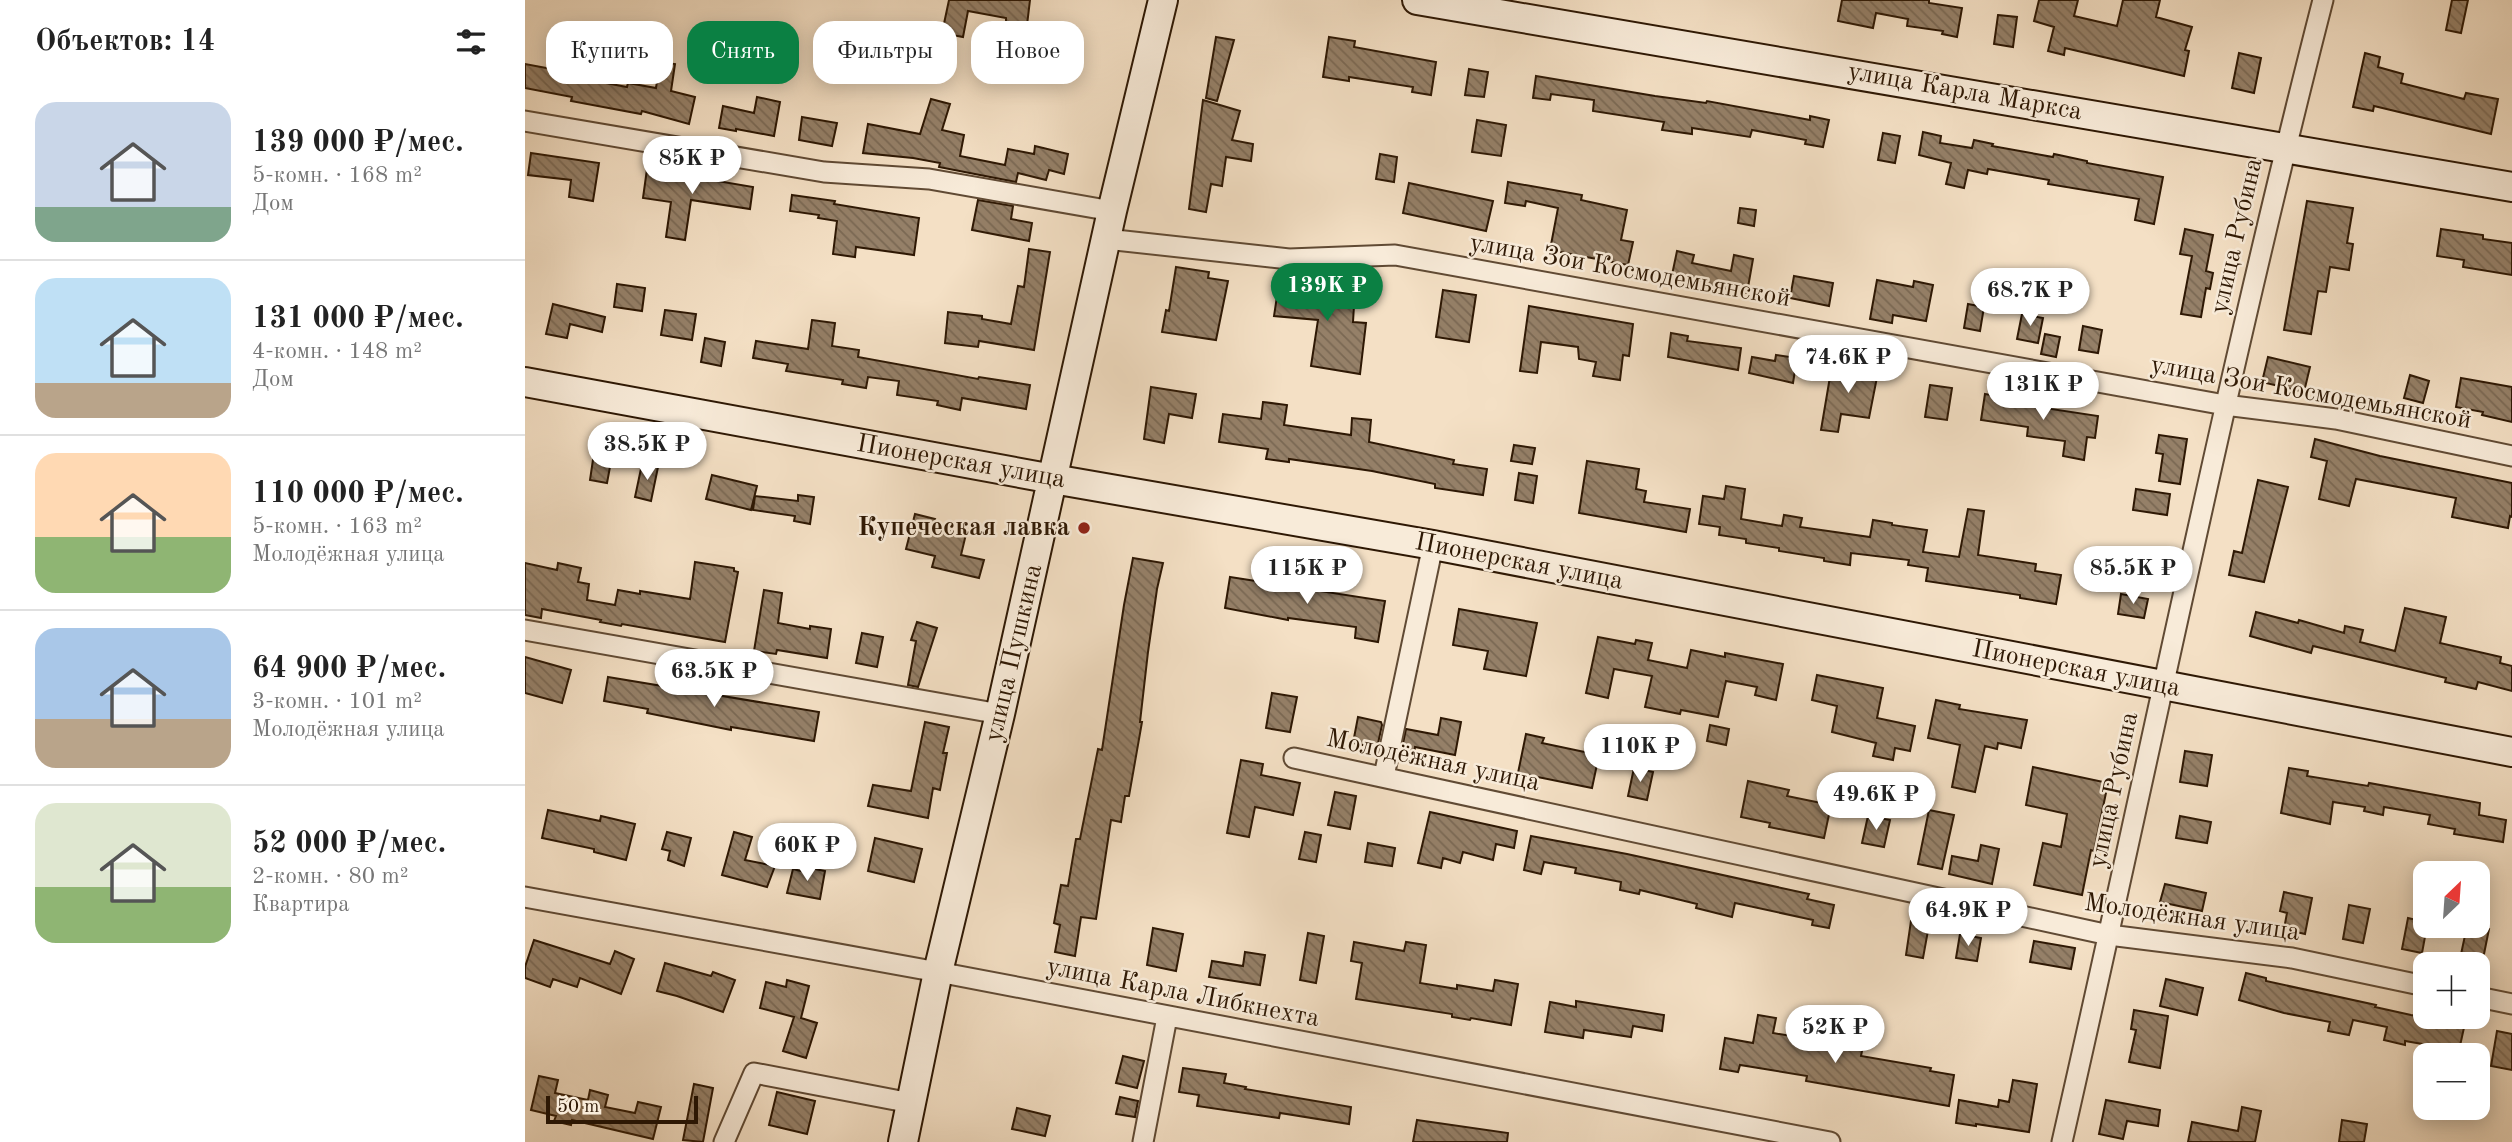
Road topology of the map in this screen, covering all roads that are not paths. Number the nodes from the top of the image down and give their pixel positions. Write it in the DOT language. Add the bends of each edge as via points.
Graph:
graph roads {
  1 [pos="1163,0"];
  2 [pos="1417,0"];
  3 [pos="2323,0"];
  4 [pos="525,121"];
  5 [pos="2285,147"];
  6 [pos="2512,187"];
  7 [pos="1112,211"];
  8 [pos="1106,239"];
  9 [pos="525,382"];
  10 [pos="2225,405"];
  11 [pos="2512,456"];
  12 [pos="1053,479"];
  13 [pos="1433,545"];
  14 [pos="525,630"];
  15 [pos="2164,686"];
  16 [pos="1000,714"];
  17 [pos="2512,752"];
  18 [pos="1294,758"];
  19 [pos="1384,776"];
  20 [pos="525,897"];
  21 [pos="2109,935"];
  22 [pos="938,972"];
  23 [pos="2413,983"];
  24 [pos="2490,999"];
  25 [pos="2512,1004"];
  26 [pos="1167,1017"];
  27 [pos="911,1103"];
  28 [pos="724,1142"];
  29 [pos="903,1142"];
  30 [pos="1143,1142"];
  31 [pos="1830,1142"];
  32 [pos="2062,1142"];
  1 -- 7 [label="street, улица Пушкина"];
  2 -- 5 [label="street, улица Карла Маркса"];
  3 -- 5 [label="street, улица Рубина"];
  4 -- 7 [label="street" via="824,172 929,179"];
  5 -- 6 [label="street, улица Карла Маркса"];
  5 -- 10 [label="street, улица Рубина"];
  7 -- 8 [label="street, улица Пушкина"];
  8 -- 10 [label="street, улица Зои Космодемьянской" via="1289,260 1395,255"];
  8 -- 12 [label="street, улица Пушкина"];
  9 -- 12 [label="street, Пионерская улица"];
  10 -- 11 [label="street, улица Зои Космодемьянской" via="2336,419"];
  10 -- 15 [label="street, улица Рубина"];
  12 -- 13 [label="street, Пионерская улица"];
  12 -- 16 [label="street, улица Пушкина"];
  13 -- 15 [label="street, Пионерская улица"];
  13 -- 19 [label="street"];
  14 -- 16 [label="street"];
  15 -- 17 [label="street, Пионерская улица"];
  15 -- 21 [label="street, улица Рубина"];
  16 -- 22 [label="street, улица Пушкина"];
  18 -- 19 [label="street, Молодёжная улица"];
  19 -- 21 [label="street, Молодёжная улица"];
  20 -- 22 [label="street, улица Карла Либкнехта"];
  21 -- 23 [label="street, Молодёжная улица" via="2292,958"];
  21 -- 32 [label="street, улица Рубина"];
  22 -- 26 [label="street, улица Карла Либкнехта"];
  22 -- 27 [label="street, улица Пушкина"];
  24 -- 25 [label="street"];
  26 -- 30 [label="street"];
  26 -- 31 [label="street, улица Карла Либкнехта"];
  27 -- 28 [label="street" via="754,1073"];
  27 -- 29 [label="street, улица Пушкина"];
}
